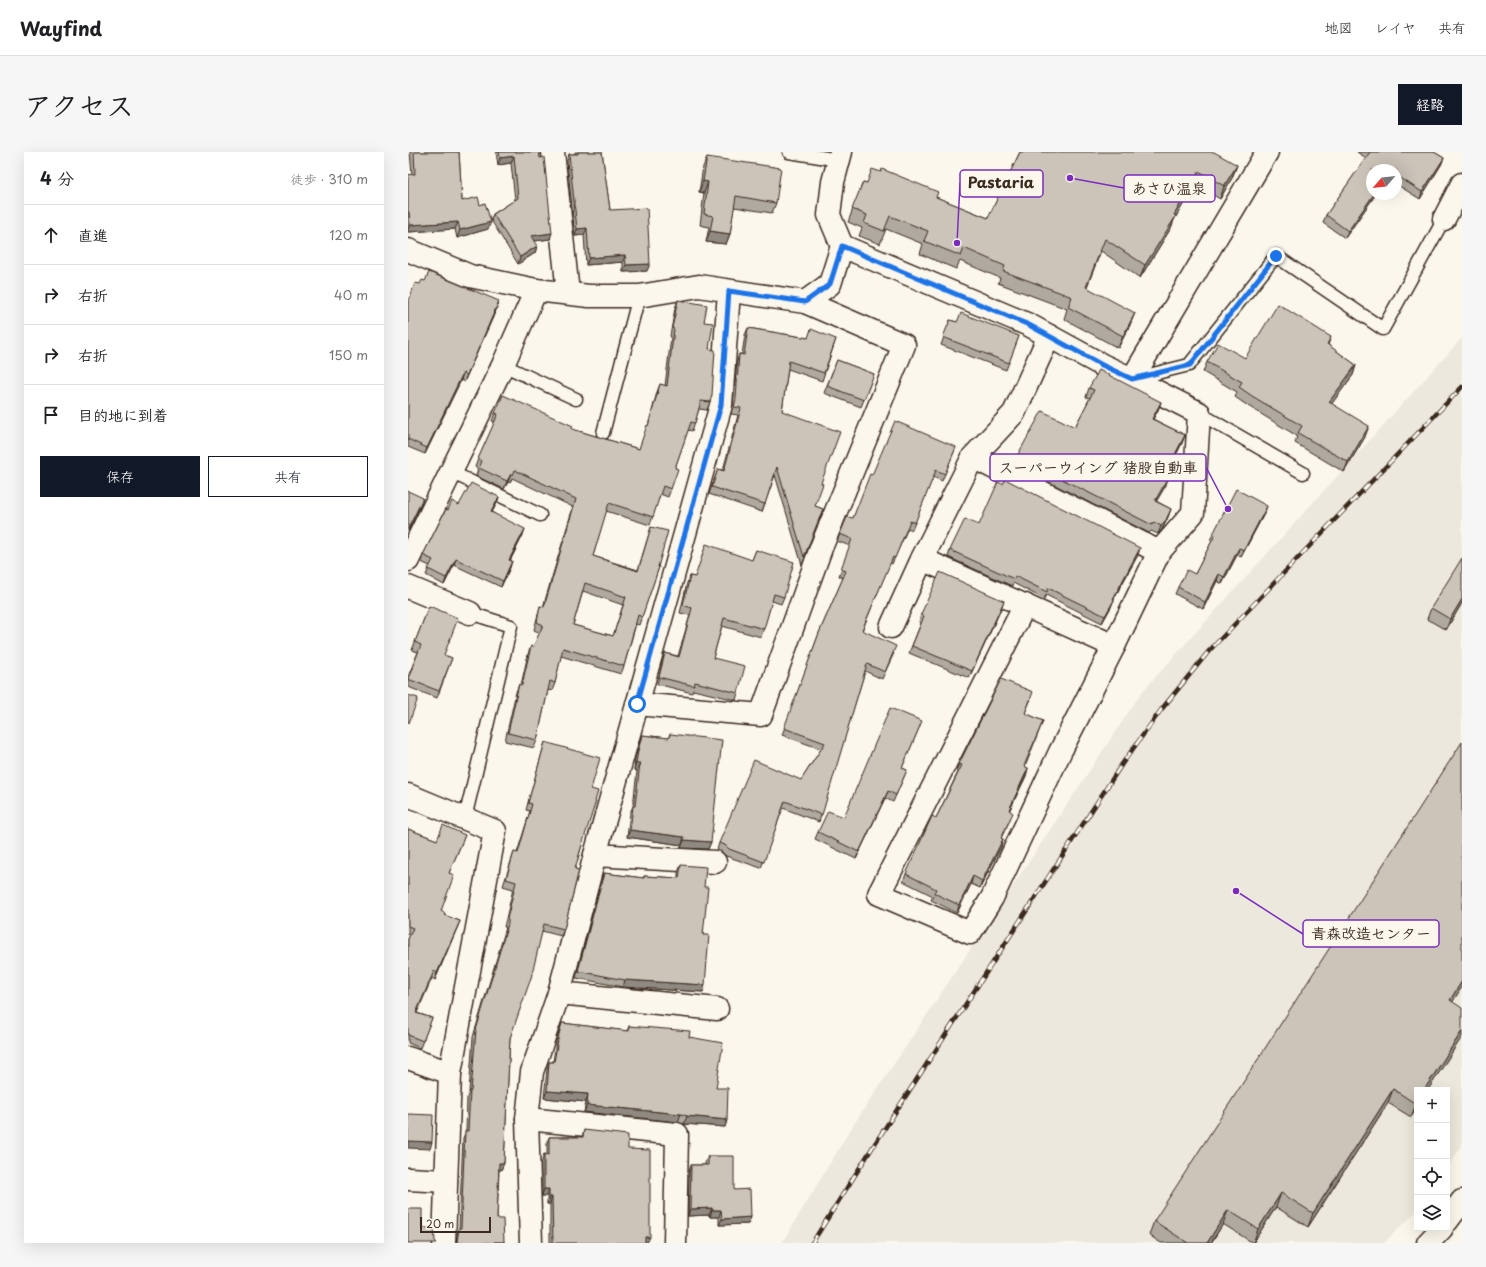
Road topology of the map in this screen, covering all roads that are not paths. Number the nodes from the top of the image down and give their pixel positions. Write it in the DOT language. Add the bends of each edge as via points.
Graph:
graph roads {
  1 [pos="553,152"];
  2 [pos="789,152"];
  3 [pos="1267,152"];
  4 [pos="840,156"];
  5 [pos="1462,184"];
  6 [pos="1444,219"];
  7 [pos="842,246"];
  8 [pos="409,253"];
  9 [pos="536,290"];
  10 [pos="729,291"];
  11 [pos="568,293"];
  12 [pos="639,296"];
  13 [pos="805,302"];
  14 [pos="1049,336"];
  15 [pos="503,365"];
  16 [pos="1132,379"];
  17 [pos="576,399"];
  18 [pos="1199,413"];
  19 [pos="603,433"];
  20 [pos="973,457"];
  21 [pos="451,472"];
  22 [pos="1303,473"];
  23 [pos="540,515"];
  24 [pos="1159,552"];
  25 [pos="922,558"];
  26 [pos="408,560"];
  27 [pos="408,587"];
  28 [pos="1025,605"];
  29 [pos="470,613"];
  30 [pos="890,627"];
  31 [pos="1114,646"];
  32 [pos="637,704"];
  33 [pos="408,795"];
  34 [pos="465,818"];
  35 [pos="595,855"];
  36 [pos="715,862"];
  37 [pos="560,993"];
  38 [pos="717,1008"];
  39 [pos="408,1058"];
  40 [pos="450,1073"];
  41 [pos="527,1118"];
  42 [pos="408,1179"];
  43 [pos="446,1181"];
  44 [pos="1462,1201"];
  45 [pos="1450,1217"];
  46 [pos="1439,1231"];
  47 [pos="444,1243"];
  48 [pos="531,1243"];
  49 [pos="675,1243"];
  50 [pos="1428,1243"];
  1 -- 11 [label="street"];
  2 -- 4 [label="lane"];
  3 -- 16 [label="street"];
  4 -- 7 [label="street" via="828,215"];
  5 -- 6 [label="street"];
  6 -- 16 [label="lane" via="1383,329 1276,256 1190,365"];
  7 -- 13 [label="street" via="830,284"];
  7 -- 14 [label="street" via="1029,325"];
  8 -- 9 [label="street" via="470,276"];
  9 -- 11 [label="street"];
  9 -- 15 [label="street"];
  10 -- 12 [label="street" via="699,286"];
  10 -- 13 [label="street"];
  10 -- 32 [label="street" via="721,405"];
  11 -- 12 [label="street" via="589,296"];
  12 -- 19 [label="lane"];
  13 -- 32 [label="street" via="904,345 821,548 761,715"];
  14 -- 16 [label="street"];
  14 -- 20 [label="street" via="1014,413"];
  15 -- 17 [label="lane"];
  15 -- 21 [label="street"];
  16 -- 18 [label="street"];
  18 -- 22 [label="lane"];
  18 -- 24 [label="street" via="1193,513"];
  20 -- 24 [label="street"];
  20 -- 25 [label="street"];
  21 -- 23 [label="lane"];
  21 -- 26 [label="street"];
  24 -- 31 [label="street"];
  25 -- 28 [label="street"];
  25 -- 30 [label="street"];
  27 -- 29 [label="street"];
  28 -- 31 [label="street"];
  28 -- 31 [label="street" via="878,894 970,933 992,898 1060,752"];
  29 -- 34 [label="lane" via="511,626"];
  32 -- 35 [label="street"];
  33 -- 34 [label="street"];
  34 -- 40 [label="street" via="495,831"];
  35 -- 36 [label="street"];
  35 -- 37 [label="street"];
  37 -- 38 [label="street"];
  37 -- 41 [label="street" via="532,1072"];
  39 -- 40 [label="street"];
  40 -- 43 [label="street"];
  41 -- 48 [label="street"];
  41 -- 49 [label="street" via="677,1134"];
  42 -- 43 [label="street"];
  43 -- 47 [label="street"];
  44 -- 45 [label="street"];
  46 -- 50 [label="street"];
}
